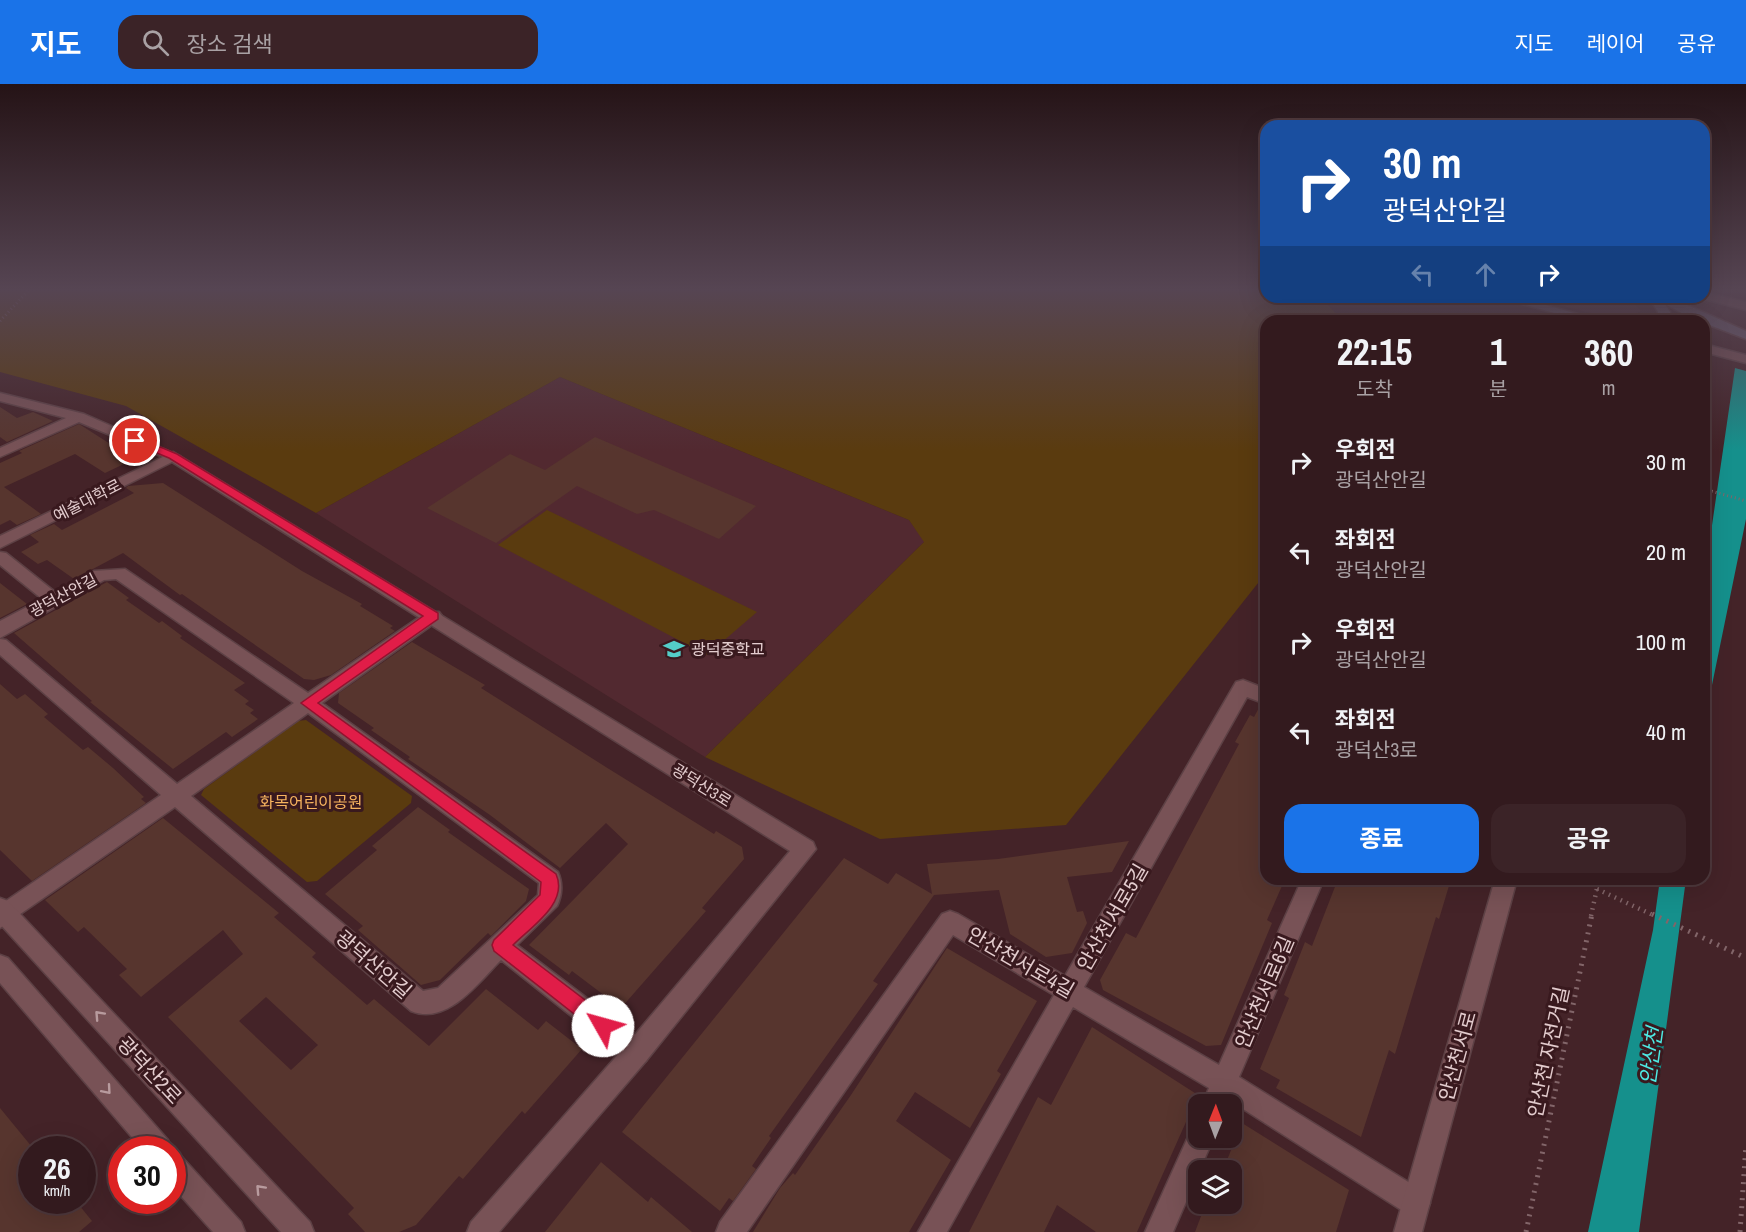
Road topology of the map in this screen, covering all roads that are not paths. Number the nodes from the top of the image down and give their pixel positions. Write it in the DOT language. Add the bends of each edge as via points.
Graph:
graph roads {
  1 [pos="1710,350"];
  2 [pos="1746,359"];
  3 [pos="0,397"];
  4 [pos="79,417"];
  5 [pos="0,453"];
  6 [pos="173,456"];
  7 [pos="0,543"];
  8 [pos="0,557"];
  9 [pos="54,600"];
  10 [pos="433,616"];
  11 [pos="0,633"];
  12 [pos="0,645"];
  13 [pos="1260,694"];
  14 [pos="308,703"];
  15 [pos="176,793"];
  16 [pos="1310,885"];
  17 [pos="1504,885"];
  18 [pos="2,913"];
  19 [pos="500,945"];
  20 [pos="0,966"];
  21 [pos="1070,990"];
  22 [pos="637,1052"];
  23 [pos="1220,1094"];
  24 [pos="1242,1106"];
  25 [pos="148,1136"];
  26 [pos="1196,1148"];
  27 [pos="186,1181"];
  28 [pos="1416,1203"];
  29 [pos="231,1232"];
  30 [pos="300,1232"];
  31 [pos="481,1232"];
  32 [pos="730,1232"];
  33 [pos="932,1232"];
  34 [pos="1159,1232"];
  35 [pos="1408,1232"];
  1 -- 2 [label="street"];
  3 -- 4 [label="street, 광덕산3로"];
  4 -- 5 [label="street"];
  4 -- 6 [label="street, 광덕산3로"];
  6 -- 7 [label="street, 예술대학로"];
  6 -- 10 [label="street, 광덕산3로"];
  8 -- 9 [label="street"];
  9 -- 11 [label="street, 광덕산안길"];
  9 -- 14 [label="street, 광덕산안길" via="100,575 119,573"];
  10 -- 14 [label="street"];
  10 -- 22 [label="street, 광덕산3로" via="805,849"];
  12 -- 15 [label="street, 광덕산안길"];
  13 -- 21 [label="street, 안산천서로5길" via="1243,687"];
  14 -- 15 [label="street"];
  14 -- 19 [label="street, 광덕산안길" via="550,879 549,899"];
  15 -- 18 [label="street"];
  15 -- 19 [label="street, 광덕산안길" via="419,1003 444,999"];
  16 -- 23 [label="street, 안산천서로6길"];
  17 -- 28 [label="street, 안산천서로"];
  30 -- 18 [label="street, 광덕산2로, one-way"];
  19 -- 22 [label="street"];
  20 -- 25 [label="street, one-way"];
  21 -- 23 [label="street, 안산천서로4길"];
  21 -- 32 [label="street, 안산천서로4길" via="950,921"];
  21 -- 33 [label="street, 안산천서로5길"];
  22 -- 31 [label="street, 광덕산3로"];
  24 -- 28 [label="street, 안산천서로4길"];
  26 -- 34 [label="street"];
  27 -- 29 [label="street"];
  28 -- 35 [label="street, 안산천서로"];
}
